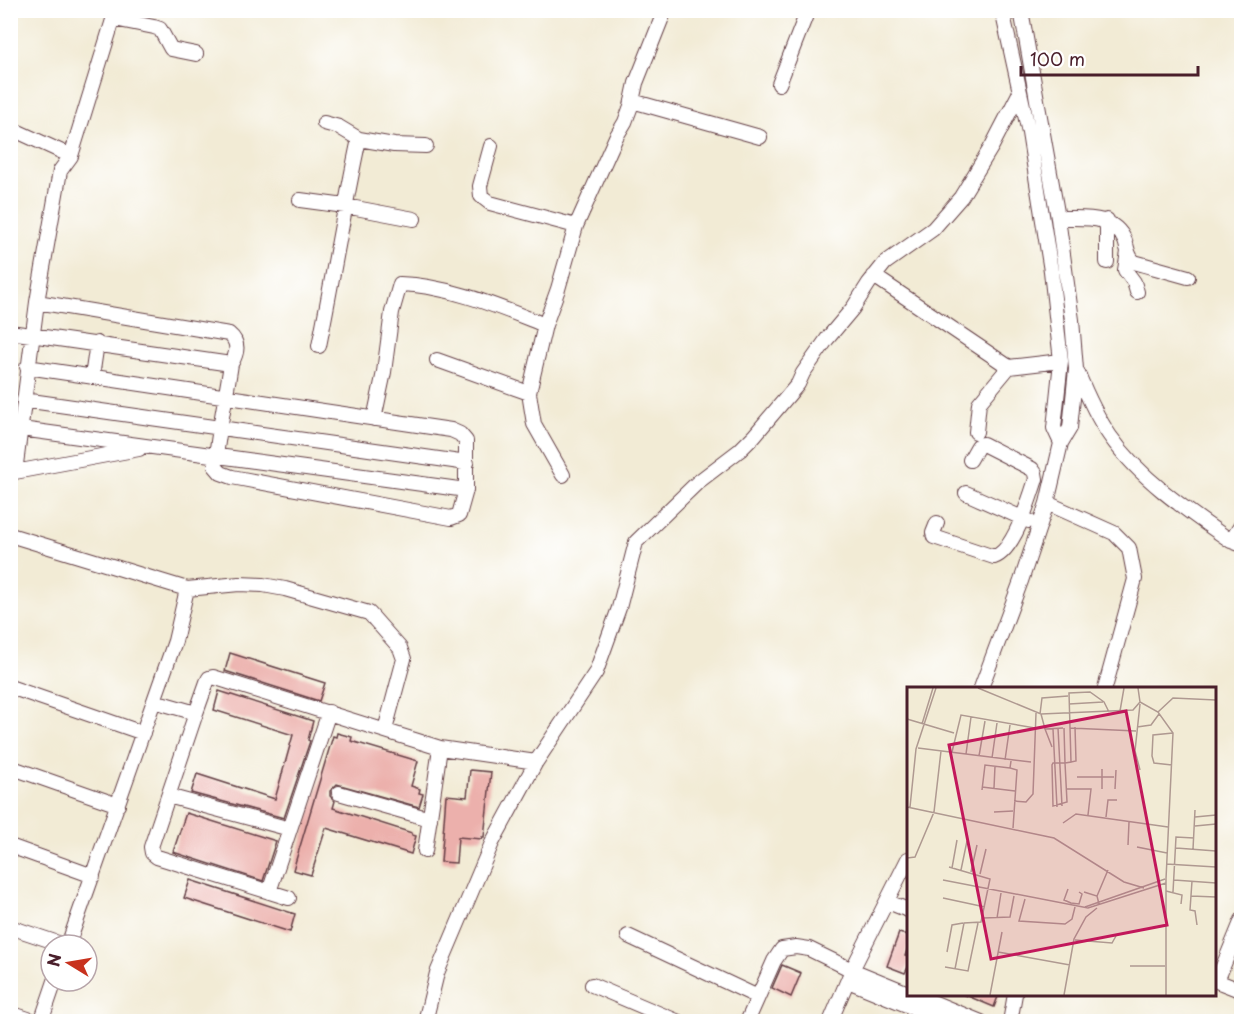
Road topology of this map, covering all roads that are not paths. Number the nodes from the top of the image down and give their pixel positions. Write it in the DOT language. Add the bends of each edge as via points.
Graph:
graph roads {
  1 [pos="664,10"];
  2 [pos="808,10"];
  3 [pos="1002,10"];
  4 [pos="1021,10"];
  5 [pos="115,15"];
  6 [pos="196,54"];
  7 [pos="779,84"];
  8 [pos="1020,92"];
  9 [pos="632,101"];
  10 [pos="324,123"];
  11 [pos="10,128"];
  12 [pos="760,137"];
  13 [pos="359,139"];
  14 [pos="426,146"];
  15 [pos="491,146"];
  16 [pos="71,156"];
  17 [pos="300,200"];
  18 [pos="345,206"];
  19 [pos="1058,218"];
  20 [pos="414,219"];
  21 [pos="1107,220"];
  22 [pos="576,226"];
  23 [pos="1128,252"];
  24 [pos="1107,262"];
  25 [pos="874,276"];
  26 [pos="1188,277"];
  27 [pos="1137,292"];
  28 [pos="37,302"];
  29 [pos="545,325"];
  30 [pos="10,332"];
  31 [pos="32,336"];
  32 [pos="97,343"];
  33 [pos="319,346"];
  34 [pos="437,360"];
  35 [pos="1061,361"];
  36 [pos="231,364"];
  37 [pos="27,367"];
  38 [pos="1010,367"];
  39 [pos="1076,369"];
  40 [pos="92,377"];
  41 [pos="529,393"];
  42 [pos="226,398"];
  43 [pos="24,400"];
  44 [pos="374,419"];
  45 [pos="220,428"];
  46 [pos="21,429"];
  47 [pos="976,432"];
  48 [pos="1061,443"];
  49 [pos="154,447"];
  50 [pos="216,455"];
  51 [pos="970,460"];
  52 [pos="467,463"];
  53 [pos="13,473"];
  54 [pos="563,475"];
  55 [pos="466,490"];
  56 [pos="966,493"];
  57 [pos="1047,503"];
  58 [pos="1022,518"];
  59 [pos="937,523"];
  60 [pos="1242,524"];
  61 [pos="1040,525"];
  62 [pos="10,535"];
  63 [pos="1236,543"];
  64 [pos="187,589"];
  65 [pos="10,687"];
  66 [pos="981,687"];
  67 [pos="1105,687"];
  68 [pos="154,701"];
  69 [pos="329,712"];
  70 [pos="196,713"];
  71 [pos="385,730"];
  72 [pos="143,733"];
  73 [pos="440,748"];
  74 [pos="536,762"];
  75 [pos="10,767"];
  76 [pos="339,793"];
  77 [pos="168,795"];
  78 [pos="118,805"];
  79 [pos="430,819"];
  80 [pos="290,829"];
  81 [pos="10,846"];
  82 [pos="425,851"];
  83 [pos="907,863"];
  84 [pos="93,876"];
  85 [pos="269,891"];
  86 [pos="289,898"];
  87 [pos="888,902"];
  88 [pos="907,909"];
  89 [pos="1242,920"];
  90 [pos="10,927"];
  91 [pos="71,933"];
  92 [pos="39,936"];
  93 [pos="628,936"];
  94 [pos="850,975"];
  95 [pos="1216,981"];
  96 [pos="592,985"];
  97 [pos="1242,991"];
  98 [pos="907,992"];
  99 [pos="50,993"];
  100 [pos="916,996"];
  101 [pos="1016,996"];
  102 [pos="758,997"];
  103 [pos="10,1013"];
  104 [pos="947,1017"];
  105 [pos="39,1022"];
  106 [pos="425,1022"];
  107 [pos="679,1022"];
  108 [pos="747,1022"];
  109 [pos="830,1022"];
  110 [pos="981,1022"];
  111 [pos="1010,1022"];
  1 -- 9 [label="street"];
  2 -- 7 [label="street"];
  3 -- 8 [label="street"];
  4 -- 19 [label="street"];
  5 -- 6 [label="street" via="160,29 171,49"];
  5 -- 16 [label="street"];
  8 -- 25 [label="street" via="961,197 933,229 885,263"];
  8 -- 35 [label="street" via="1051,271"];
  9 -- 12 [label="street"];
  9 -- 22 [label="street"];
  10 -- 13 [label="street"];
  11 -- 16 [label="street"];
  13 -- 14 [label="street"];
  13 -- 18 [label="street"];
  15 -- 22 [label="street" via="480,186 482,196 490,203"];
  16 -- 28 [label="street" via="60,171"];
  17 -- 18 [label="street"];
  18 -- 20 [label="street"];
  18 -- 33 [label="street"];
  19 -- 21 [label="street"];
  19 -- 39 [label="street"];
  21 -- 23 [label="street" via="1119,231"];
  21 -- 24 [label="street"];
  22 -- 29 [label="street"];
  23 -- 26 [label="street" via="1134,262"];
  23 -- 27 [label="street" via="1125,270"];
  25 -- 38 [label="street"];
  25 -- 74 [label="street" via="798,384 754,436 698,482 636,542 619,608 596,672"];
  28 -- 31 [label="street"];
  28 -- 36 [label="street" via="229,334 237,348"];
  29 -- 41 [label="street"];
  29 -- 44 [label="street" via="495,305 432,287 400,284"];
  30 -- 31 [label="street"];
  31 -- 32 [label="street"];
  31 -- 37 [label="street"];
  32 -- 36 [label="street"];
  32 -- 40 [label="street"];
  34 -- 41 [label="street"];
  35 -- 38 [label="street"];
  35 -- 48 [label="street" via="1054,428"];
  36 -- 42 [label="street"];
  37 -- 40 [label="street"];
  37 -- 43 [label="street"];
  38 -- 47 [label="street" via="979,402"];
  39 -- 48 [label="street" via="1070,428"];
  39 -- 63 [label="street" via="1095,411 1119,448 1174,501"];
  40 -- 42 [label="street"];
  41 -- 54 [label="street" via="534,424"];
  42 -- 44 [label="street"];
  42 -- 45 [label="street"];
  43 -- 45 [label="street"];
  43 -- 46 [label="street"];
  44 -- 52 [label="street" via="460,434 466,441"];
  45 -- 50 [label="street"];
  45 -- 52 [label="street"];
  46 -- 49 [label="street"];
  46 -- 53 [label="street"];
  48 -- 57 [label="street"];
  49 -- 50 [label="street"];
  49 -- 53 [label="street"];
  50 -- 55 [label="street"];
  50 -- 55 [label="street" via="215,466 232,477 451,518 459,515"];
  51 -- 58 [label="street" via="983,444 1035,473"];
  52 -- 55 [label="street"];
  56 -- 58 [label="street"];
  57 -- 61 [label="street"];
  57 -- 67 [label="street" via="1113,533 1129,548 1135,579"];
  58 -- 59 [label="street" via="1004,551 994,557 934,537"];
  58 -- 61 [label="street"];
  60 -- 63 [label="street"];
  61 -- 66 [label="street"];
  62 -- 64 [label="street"];
  64 -- 68 [label="street" via="175,641"];
  64 -- 71 [label="street" via="264,585 369,613 400,648 404,660"];
  65 -- 72 [label="street"];
  68 -- 70 [label="street"];
  68 -- 72 [label="street"];
  69 -- 70 [label="street" via="213,677 207,682"];
  69 -- 71 [label="street"];
  69 -- 80 [label="street"];
  70 -- 77 [label="street"];
  71 -- 73 [label="street"];
  72 -- 78 [label="street"];
  73 -- 74 [label="street"];
  73 -- 79 [label="street"];
  74 -- 106 [label="street" via="492,843 437,973"];
  75 -- 78 [label="street"];
  76 -- 79 [label="street"];
  77 -- 80 [label="street"];
  77 -- 85 [label="street" via="152,853"];
  78 -- 84 [label="street"];
  79 -- 82 [label="street"];
  80 -- 85 [label="street"];
  81 -- 84 [label="street"];
  83 -- 87 [label="street"];
  84 -- 91 [label="street"];
  85 -- 86 [label="street"];
  87 -- 88 [label="street"];
  87 -- 94 [label="street"];
  89 -- 95 [label="street"];
  90 -- 92 [label="street"];
  93 -- 102 [label="street"];
  94 -- 98 [label="street"];
  94 -- 102 [label="street" via="809,949 782,949"];
  94 -- 104 [label="street"];
  94 -- 109 [label="street"];
  95 -- 97 [label="street"];
  96 -- 107 [label="street"];
  99 -- 105 [label="street"];
  100 -- 104 [label="street"];
  101 -- 111 [label="street"];
  102 -- 108 [label="street"];
  103 -- 105 [label="street"];
  104 -- 110 [label="street"];
}
